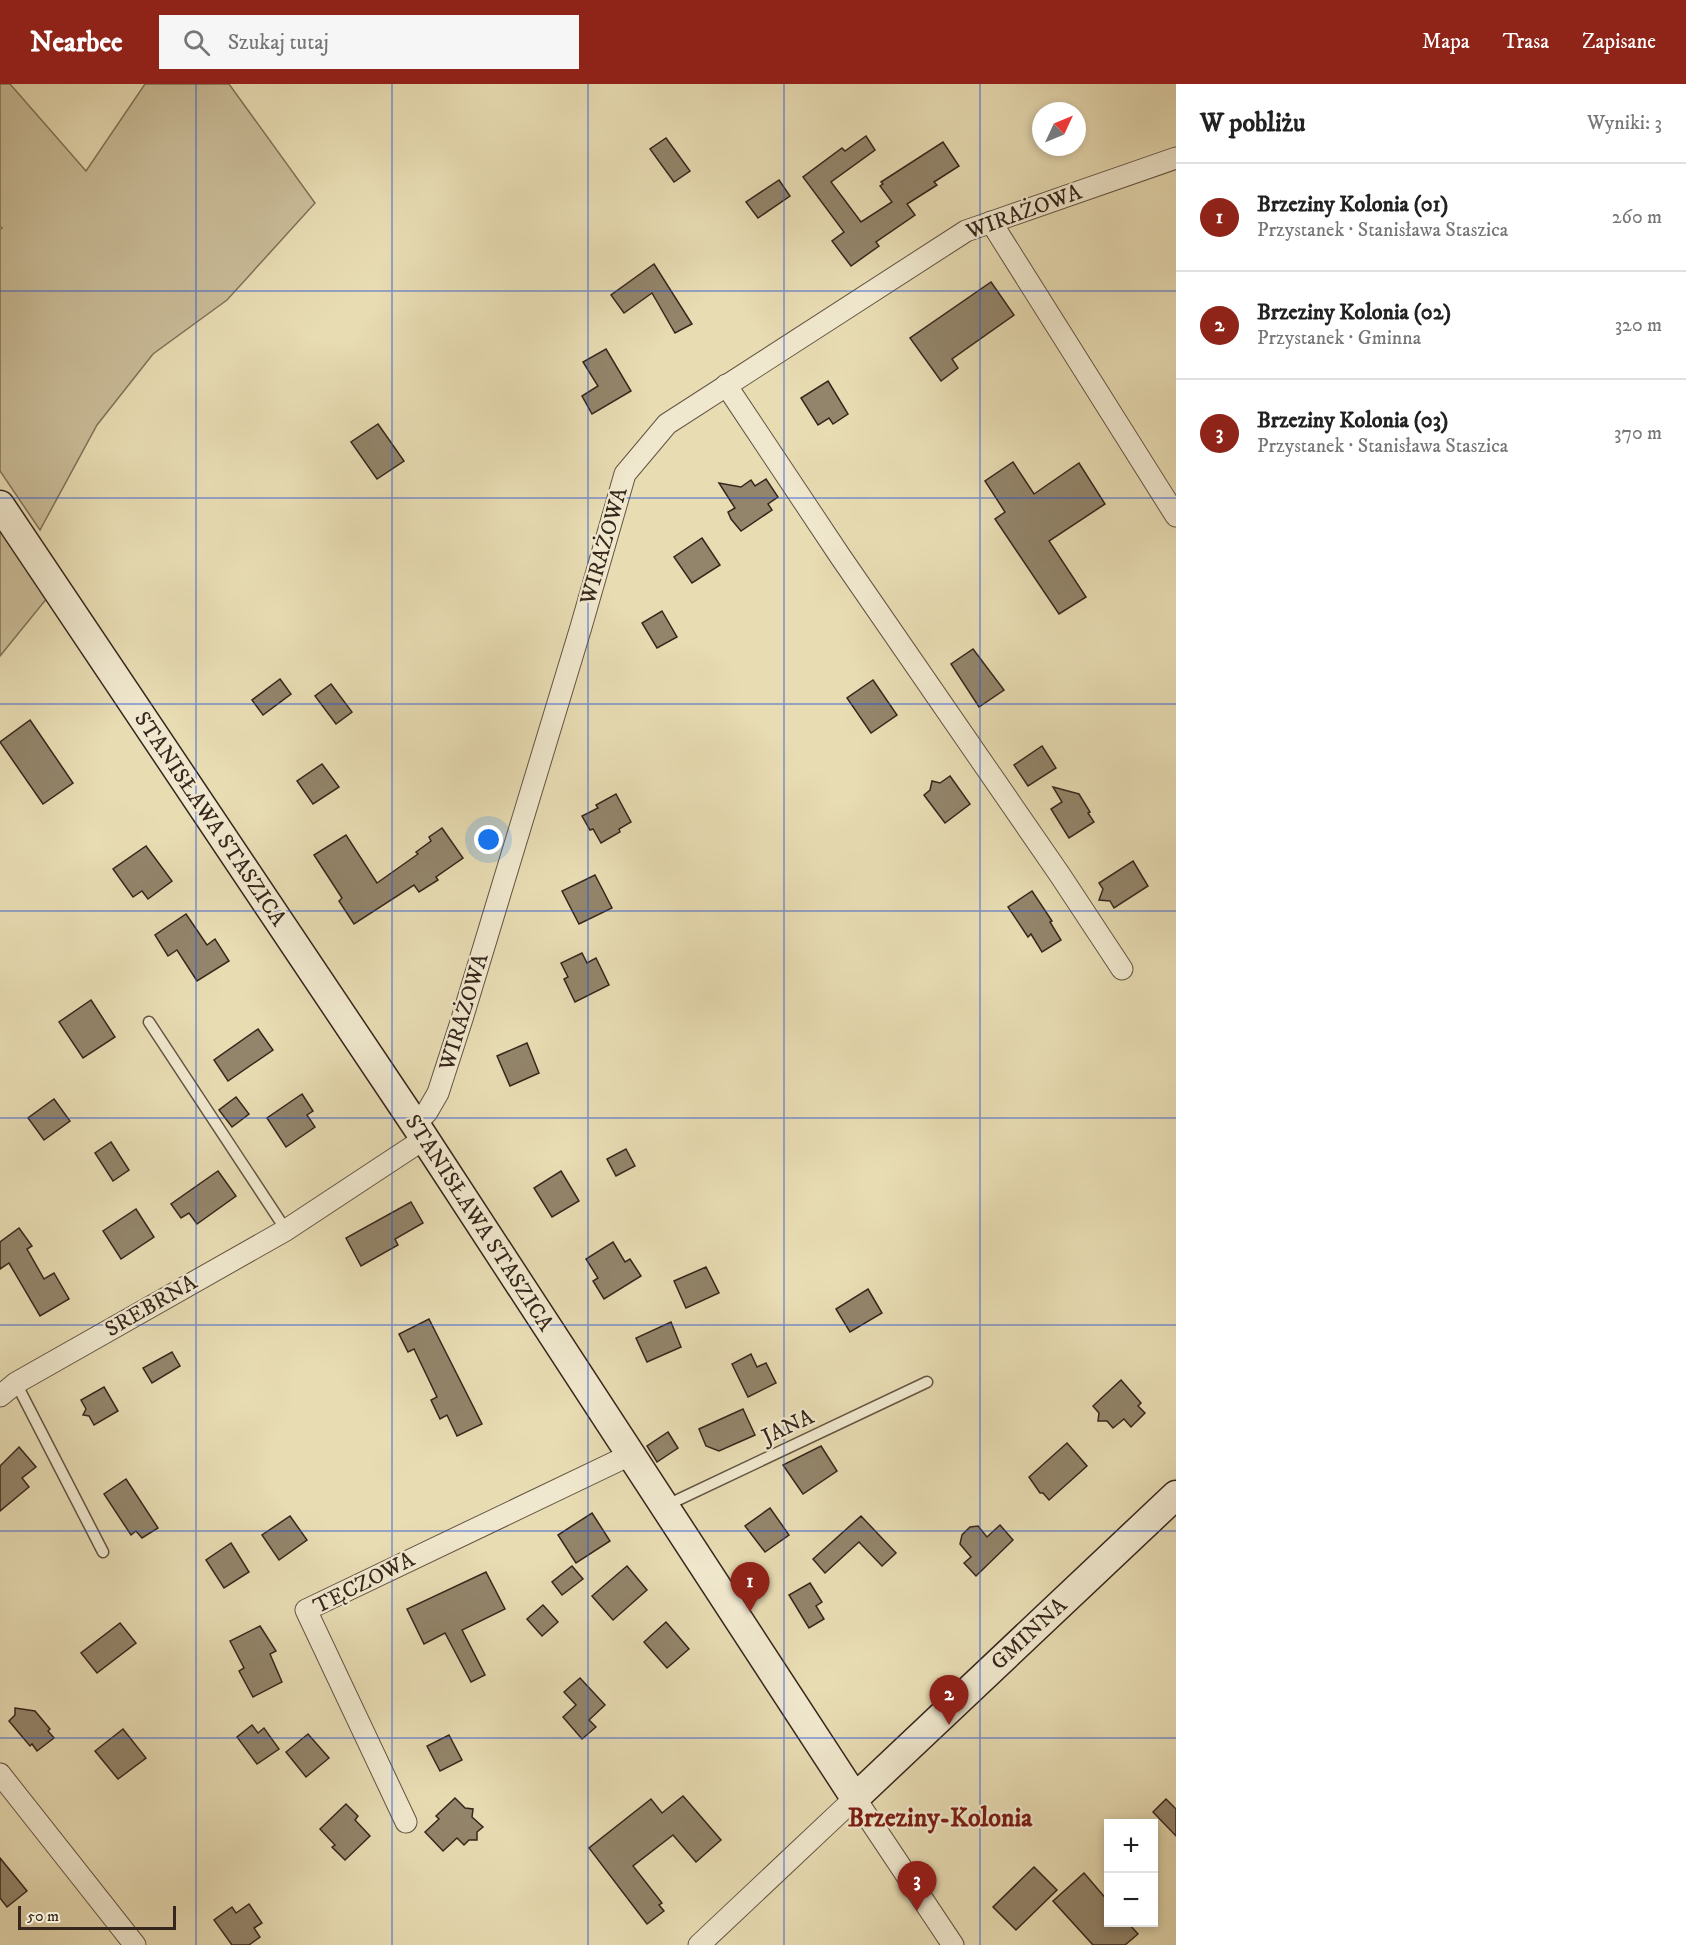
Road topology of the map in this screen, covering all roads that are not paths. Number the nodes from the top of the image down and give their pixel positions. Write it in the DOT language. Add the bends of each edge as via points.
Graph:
graph roads {
  1 [pos="1176,158"];
  2 [pos="991,222"];
  3 [pos="726,385"];
  4 [pos="0,505"];
  5 [pos="1176,516"];
  6 [pos="1122,969"];
  7 [pos="149,1022"];
  8 [pos="419,1132"];
  9 [pos="286,1230"];
  10 [pos="927,1382"];
  11 [pos="8,1390"];
  12 [pos="632,1454"];
  13 [pos="1176,1495"];
  14 [pos="665,1507"];
  15 [pos="103,1552"];
  16 [pos="0,1774"];
  17 [pos="855,1798"];
  18 [pos="406,1822"];
  19 [pos="135,1945"];
  20 [pos="699,1945"];
  21 [pos="953,1945"];
  1 -- 2 [label="street, WIRAŻOWA"];
  2 -- 3 [label="street, WIRAŻOWA" via="966,231"];
  2 -- 5 [label="street"];
  3 -- 6 [label="street"];
  3 -- 8 [label="street, WIRAŻOWA" via="667,424 625,474 462,1019 438,1093"];
  4 -- 8 [label="street, STANISŁAWA STASZICA"];
  7 -- 9 [label="lane"];
  8 -- 9 [label="street, SREBRNA"];
  8 -- 12 [label="street, STANISŁAWA STASZICA"];
  9 -- 11 [label="street, SREBRNA"];
  10 -- 14 [label="lane, JANA"];
  11 -- 15 [label="lane, SREBRNA"];
  12 -- 14 [label="street, STANISŁAWA STASZICA"];
  12 -- 18 [label="street, TĘCZOWA" via="306,1610"];
  13 -- 17 [label="street, GMINNA"];
  14 -- 17 [label="street, STANISŁAWA STASZICA"];
  16 -- 19 [label="street"];
  17 -- 20 [label="street"];
  17 -- 21 [label="street, STANISŁAWA STASZICA"];
}
